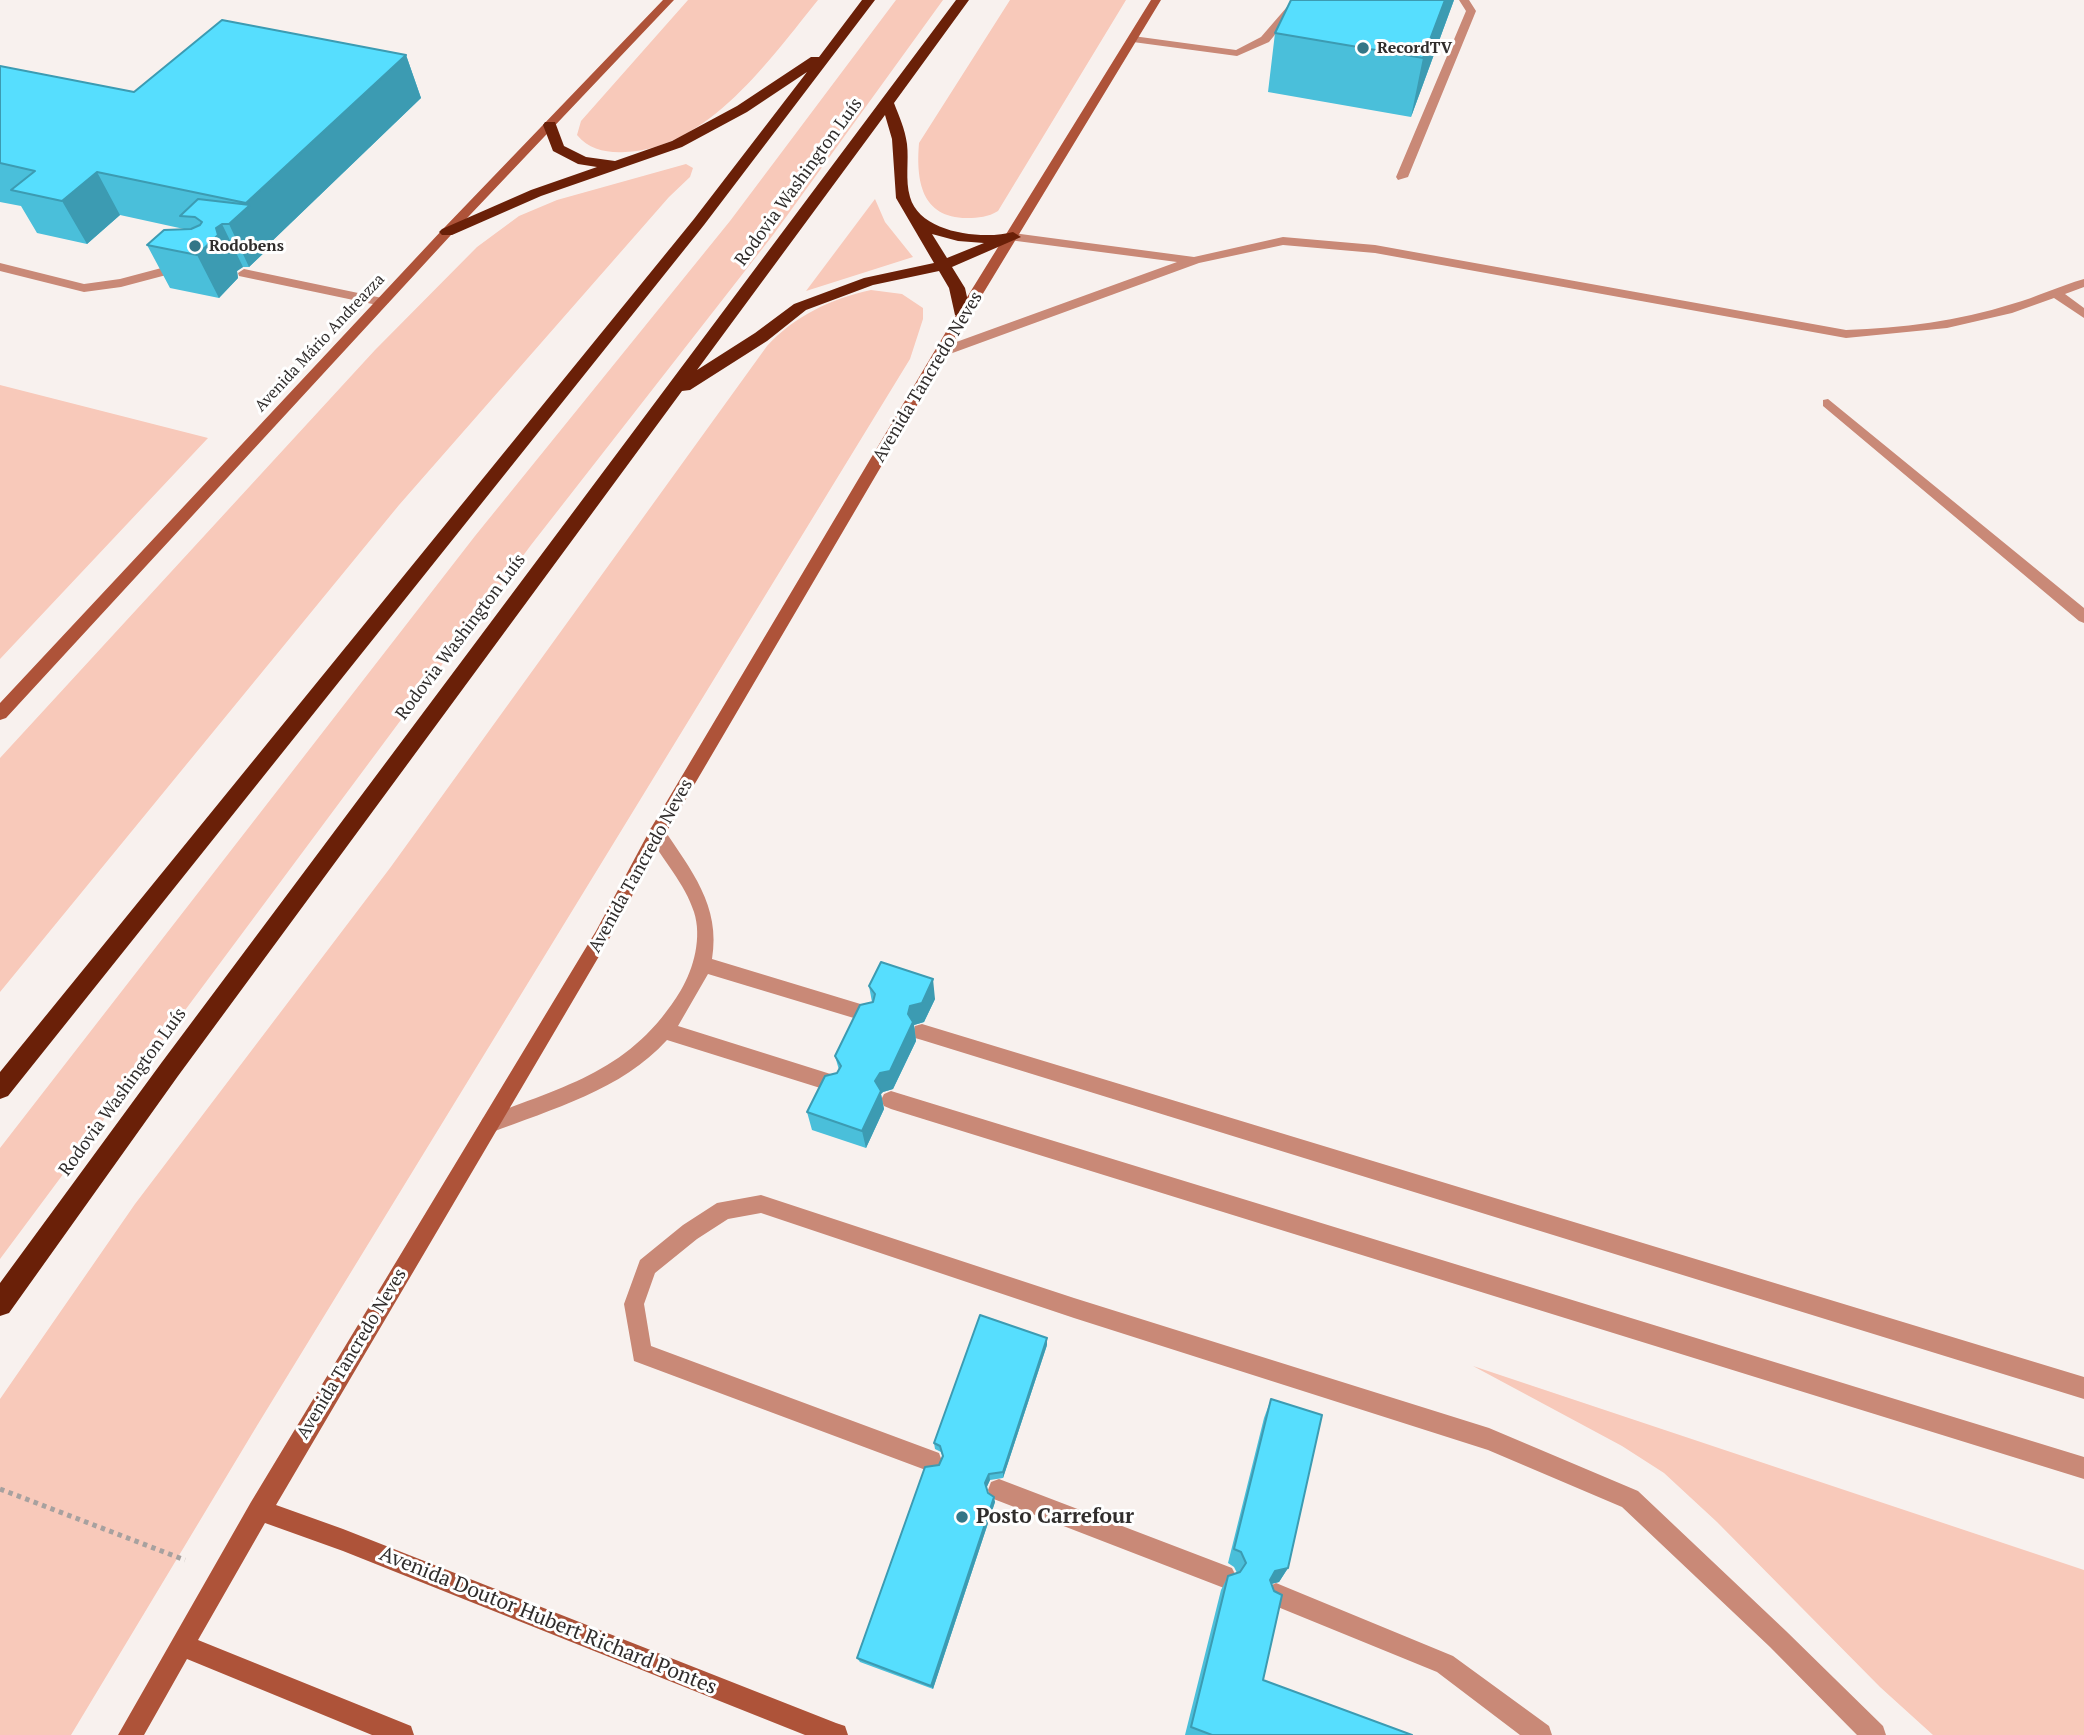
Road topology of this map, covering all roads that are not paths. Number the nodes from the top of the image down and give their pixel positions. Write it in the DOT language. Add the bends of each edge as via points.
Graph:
graph roads {
  1 [pos="669,0"];
  2 [pos="869,0"];
  3 [pos="963,0"];
  4 [pos="1156,0"];
  5 [pos="1298,0"];
  6 [pos="1464,0"];
  7 [pos="1133,39"];
  8 [pos="829,51"];
  9 [pos="887,103"];
  10 [pos="550,125"];
  11 [pos="617,165"];
  12 [pos="1402,177"];
  13 [pos="916,219"];
  14 [pos="447,232"];
  15 [pos="1013,237"];
  16 [pos="1195,260"];
  17 [pos="198,264"];
  18 [pos="944,265"];
  19 [pos="0,267"];
  20 [pos="244,273"];
  21 [pos="2084,282"];
  22 [pos="2054,293"];
  23 [pos="382,302"];
  24 [pos="2084,314"];
  25 [pos="963,315"];
  26 [pos="943,352"];
  27 [pos="674,392"];
  28 [pos="1828,403"];
  29 [pos="2084,617"];
  30 [pos="0,713"];
  31 [pos="657,833"];
  32 [pos="702,964"];
  33 [pos="867,1014"];
  34 [pos="663,1030"];
  35 [pos="922,1032"];
  36 [pos="833,1083"];
  37 [pos="0,1089"];
  38 [pos="891,1100"];
  39 [pos="489,1124"];
  40 [pos="0,1304"];
  41 [pos="2084,1388"];
  42 [pos="931,1461"];
  43 [pos="2084,1468"];
  44 [pos="999,1490"];
  45 [pos="259,1510"];
  46 [pos="1224,1576"];
  47 [pos="1276,1595"];
  48 [pos="181,1645"];
  49 [pos="130,1735"];
  50 [pos="402,1735"];
  51 [pos="836,1735"];
  52 [pos="1540,1735"];
  53 [pos="1874,1735"];
  1 -- 10 [label="main road, Avenida Mário Andreazza"];
  2 -- 8 [label="highway"];
  3 -- 9 [label="highway, Rodovia Washington Luís"];
  4 -- 7 [label="main road, Avenida Tancredo Neves"];
  5 -- 7 [label="lane" via="1266,41 1237,53"];
  6 -- 12 [label="lane" via="1471,11"];
  7 -- 15 [label="main road, Avenida Tancredo Neves"];
  8 -- 11 [label="highway" via="742,109 677,144"];
  8 -- 37 [label="highway" via="699,222"];
  9 -- 13 [label="highway" via="900,141 903,202"];
  9 -- 27 [label="highway, Rodovia Washington Luís"];
  10 -- 11 [label="highway" via="558,148 583,161"];
  10 -- 14 [label="main road, Avenida Mário Andreazza"];
  11 -- 14 [label="highway" via="536,193"];
  13 -- 15 [label="highway" via="947,234 977,240"];
  13 -- 18 [label="highway"];
  14 -- 23 [label="main road, Avenida Mário Andreazza"];
  15 -- 16 [label="lane"];
  15 -- 18 [label="highway"];
  15 -- 25 [label="main road, Avenida Tancredo Neves"];
  16 -- 22 [label="lane" via="1283,241 1376,249 1846,334 1893,334 1953,323"];
  16 -- 26 [label="lane"];
  17 -- 19 [label="lane" via="84,288"];
  18 -- 25 [label="highway" via="957,288"];
  18 -- 27 [label="highway" via="869,281 800,307"];
  20 -- 23 [label="lane"];
  21 -- 22 [label="lane"];
  22 -- 24 [label="lane"];
  23 -- 30 [label="main road, Avenida Mário Andreazza"];
  25 -- 26 [label="main road, Avenida Tancredo Neves"];
  26 -- 31 [label="main road, Avenida Tancredo Neves"];
  27 -- 40 [label="highway, Rodovia Washington Luís"];
  28 -- 29 [label="lane"];
  31 -- 32 [label="lane" via="705,920"];
  31 -- 39 [label="main road, Avenida Tancredo Neves" via="602,936"];
  32 -- 33 [label="lane"];
  32 -- 34 [label="lane" via="689,993"];
  34 -- 36 [label="lane"];
  34 -- 39 [label="lane" via="629,1064 571,1093"];
  35 -- 41 [label="lane"];
  38 -- 43 [label="lane"];
  39 -- 45 [label="main road, Avenida Tancredo Neves"];
  42 -- 53 [label="lane" via="642,1353 634,1304 647,1267 724,1210 761,1204 1489,1440 1630,1499"];
  44 -- 46 [label="lane"];
  45 -- 48 [label="main road, Avenida Tancredo Neves"];
  45 -- 51 [label="main road, Avenida Doutor Hubert Richard Pontes"];
  47 -- 52 [label="lane" via="1445,1664"];
  48 -- 49 [label="main road, Avenida Tancredo Neves"];
  48 -- 50 [label="main road"];
}
